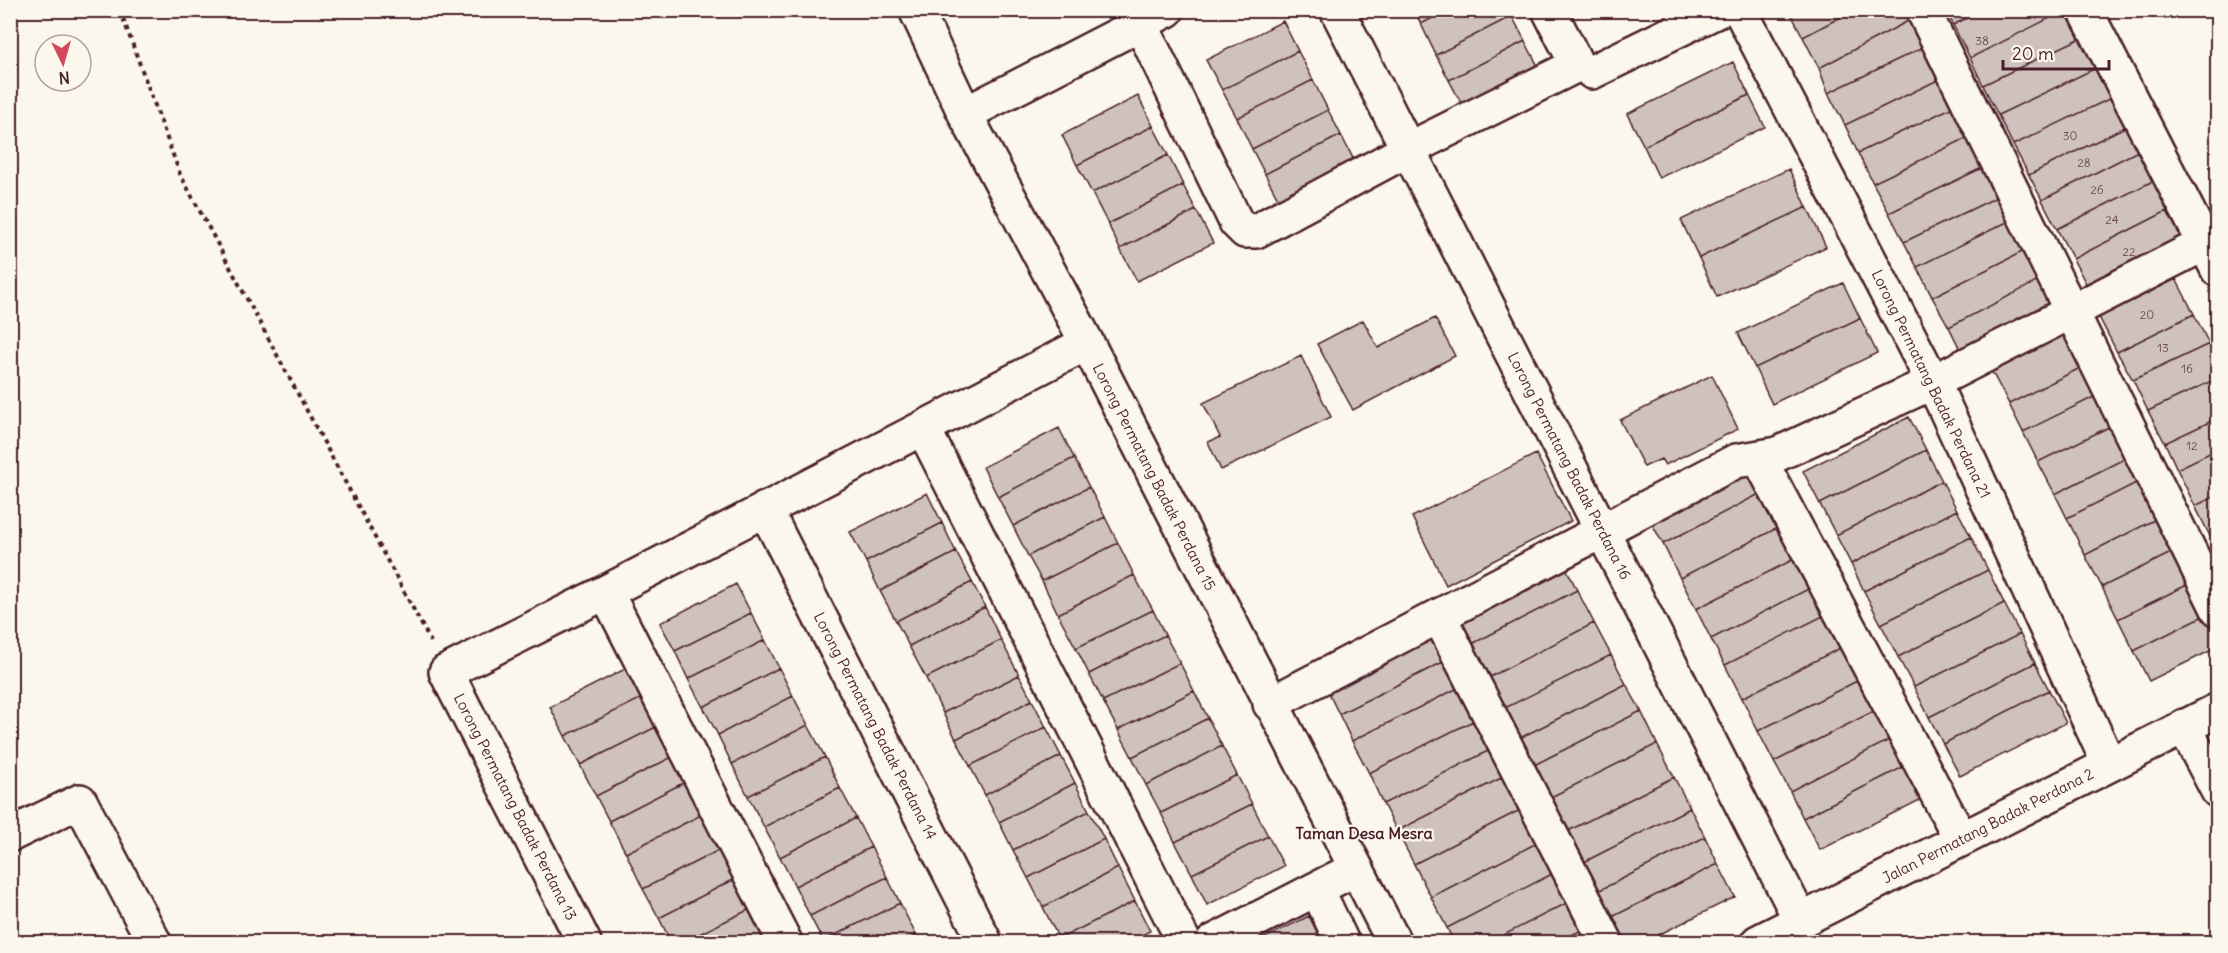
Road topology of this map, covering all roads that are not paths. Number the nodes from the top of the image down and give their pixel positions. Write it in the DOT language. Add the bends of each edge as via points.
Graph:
graph roads {
  1 [pos="916,10"];
  2 [pos="1337,10"];
  3 [pos="1549,10"];
  4 [pos="1719,10"];
  5 [pos="1740,10"];
  6 [pos="1923,10"];
  7 [pos="2085,10"];
  8 [pos="1154,18"];
  9 [pos="1592,72"];
  10 [pos="965,114"];
  11 [pos="1408,149"];
  12 [pos="2211,257"];
  13 [pos="2070,311"];
  14 [pos="1087,343"];
  15 [pos="1933,382"];
  16 [pos="923,428"];
  17 [pos="1759,458"];
  18 [pos="765,509"];
  19 [pos="1603,531"];
  20 [pos="606,592"];
  21 [pos="2217,609"];
  22 [pos="1439,616"];
  23 [pos="1270,704"];
  24 [pos="2217,710"];
  25 [pos="2184,726"];
  26 [pos="2109,764"];
  27 [pos="2217,791"];
  28 [pos="10,835"];
  29 [pos="1960,839"];
  30 [pos="1355,869"];
  31 [pos="1317,889"];
  32 [pos="1801,921"];
  33 [pos="154,942"];
  34 [pos="584,942"];
  35 [pos="785,942"];
  36 [pos="985,942"];
  37 [pos="1184,942"];
  38 [pos="1213,942"];
  39 [pos="1342,942"];
  40 [pos="1394,942"];
  41 [pos="1606,942"];
  42 [pos="1758,942"];
  1 -- 10 [label="street, Lorong Permatang Badak Perdana 15"];
  2 -- 11 [label="street, Lorong Permatang Badak Perdana 16"];
  3 -- 11 [label="street" via="1575,66"];
  4 -- 9 [label="street"];
  5 -- 15 [label="street, Lorong Permatang Badak Perdana 21"];
  6 -- 13 [label="street"];
  7 -- 12 [label="street"];
  8 -- 10 [label="street"];
  8 -- 11 [label="street" via="1236,222 1245,231 1256,231"];
  10 -- 14 [label="street, Lorong Permatang Badak Perdana 15"];
  11 -- 19 [label="street, Lorong Permatang Badak Perdana 16"];
  12 -- 13 [label="street"];
  13 -- 15 [label="street"];
  13 -- 21 [label="street"];
  14 -- 16 [label="street"];
  14 -- 23 [label="street, Lorong Permatang Badak Perdana 15"];
  15 -- 17 [label="street" via="1778,454"];
  15 -- 26 [label="street, Lorong Permatang Badak Perdana 21"];
  16 -- 18 [label="street"];
  16 -- 37 [label="street"];
  17 -- 19 [label="street" via="1736,461"];
  17 -- 29 [label="street"];
  18 -- 20 [label="street"];
  18 -- 36 [label="street, Lorong Permatang Badak Perdana 14"];
  19 -- 22 [label="street"];
  19 -- 32 [label="street, Lorong Permatang Badak Perdana 16"];
  20 -- 34 [label="street, Lorong Permatang Badak Perdana 13" via="446,672"];
  20 -- 35 [label="street"];
  22 -- 23 [label="street"];
  22 -- 41 [label="street"];
  23 -- 30 [label="street, Lorong Permatang Badak Perdana 15"];
  24 -- 25 [label="street, Jalan Permatang Badak Perdana 2"];
  25 -- 26 [label="street, Jalan Permatang Badak Perdana 2"];
  25 -- 27 [label="street"];
  26 -- 29 [label="street, Jalan Permatang Badak Perdana 2"];
  28 -- 33 [label="street" via="80,801"];
  29 -- 32 [label="street, Jalan Permatang Badak Perdana 2"];
  30 -- 31 [label="street"];
  30 -- 40 [label="street, Lorong Permatang Badak Perdana 15"];
  31 -- 38 [label="street"];
  31 -- 39 [label="street"];
  32 -- 42 [label="street, Jalan Permatang Badak Perdana 2"];
}
